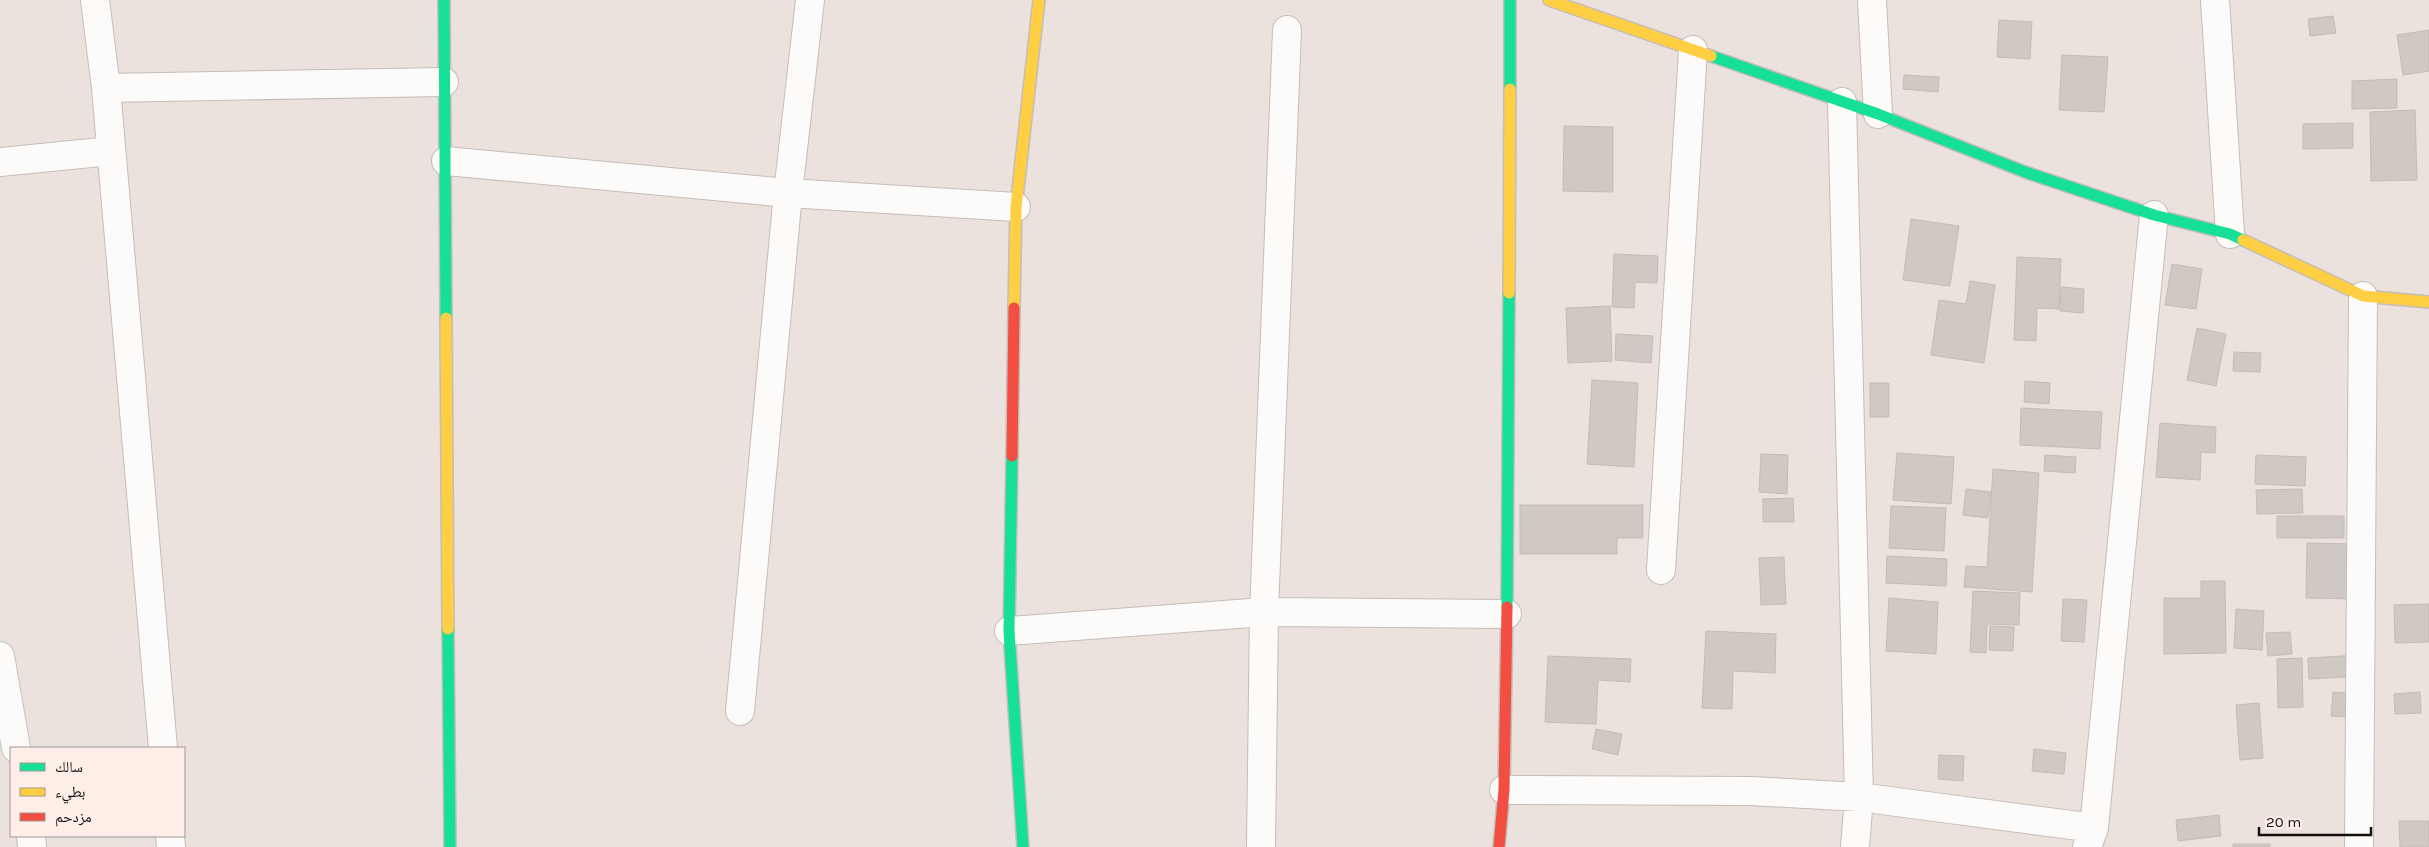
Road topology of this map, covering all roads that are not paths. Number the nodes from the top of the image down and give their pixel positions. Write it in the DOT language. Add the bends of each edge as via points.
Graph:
graph roads {
  1 [pos="95,0"];
  2 [pos="444,0"];
  3 [pos="810,0"];
  4 [pos="1040,0"];
  5 [pos="1510,0"];
  6 [pos="1549,0"];
  7 [pos="1872,0"];
  8 [pos="2215,0"];
  9 [pos="1288,30"];
  10 [pos="1692,50"];
  11 [pos="444,82"];
  12 [pos="106,88"];
  13 [pos="1842,102"];
  14 [pos="1878,114"];
  15 [pos="111,151"];
  16 [pos="0,162"];
  17 [pos="446,162"];
  18 [pos="788,194"];
  19 [pos="1016,207"];
  20 [pos="2154,215"];
  21 [pos="2230,234"];
  22 [pos="2363,296"];
  23 [pos="2429,302"];
  24 [pos="1661,570"];
  25 [pos="1264,612"];
  26 [pos="1506,614"];
  27 [pos="1009,631"];
  28 [pos="0,656"];
  29 [pos="740,711"];
  30 [pos="16,747"];
  31 [pos="163,747"];
  32 [pos="1504,790"];
  33 [pos="1859,797"];
  34 [pos="2091,837"];
  35 [pos="450,847"];
  36 [pos="1023,847"];
  37 [pos="1261,847"];
  38 [pos="1498,847"];
  39 [pos="1855,847"];
  40 [pos="2359,847"];
  1 -- 12 [label="street"];
  2 -- 11 [label="street"];
  3 -- 18 [label="street"];
  4 -- 19 [label="street"];
  5 -- 26 [label="street"];
  6 -- 10 [label="street"];
  7 -- 14 [label="street"];
  8 -- 21 [label="street"];
  9 -- 25 [label="street"];
  10 -- 13 [label="street"];
  10 -- 24 [label="street"];
  11 -- 12 [label="street"];
  11 -- 17 [label="street"];
  12 -- 15 [label="street"];
  13 -- 14 [label="street"];
  13 -- 33 [label="street"];
  14 -- 20 [label="street" via="2025,172"];
  15 -- 16 [label="street"];
  15 -- 31 [label="street"];
  17 -- 18 [label="street"];
  17 -- 35 [label="street"];
  18 -- 19 [label="street"];
  18 -- 29 [label="street"];
  19 -- 27 [label="street"];
  20 -- 21 [label="street"];
  20 -- 34 [label="street"];
  21 -- 22 [label="street"];
  22 -- 23 [label="street"];
  22 -- 40 [label="street"];
  25 -- 26 [label="street"];
  25 -- 27 [label="street"];
  25 -- 37 [label="street"];
  26 -- 32 [label="street"];
  27 -- 36 [label="street"];
  28 -- 30 [label="street"];
  32 -- 33 [label="street" via="1752,791"];
  32 -- 38 [label="street"];
  33 -- 34 [label="street"];
  33 -- 39 [label="street"];
}
